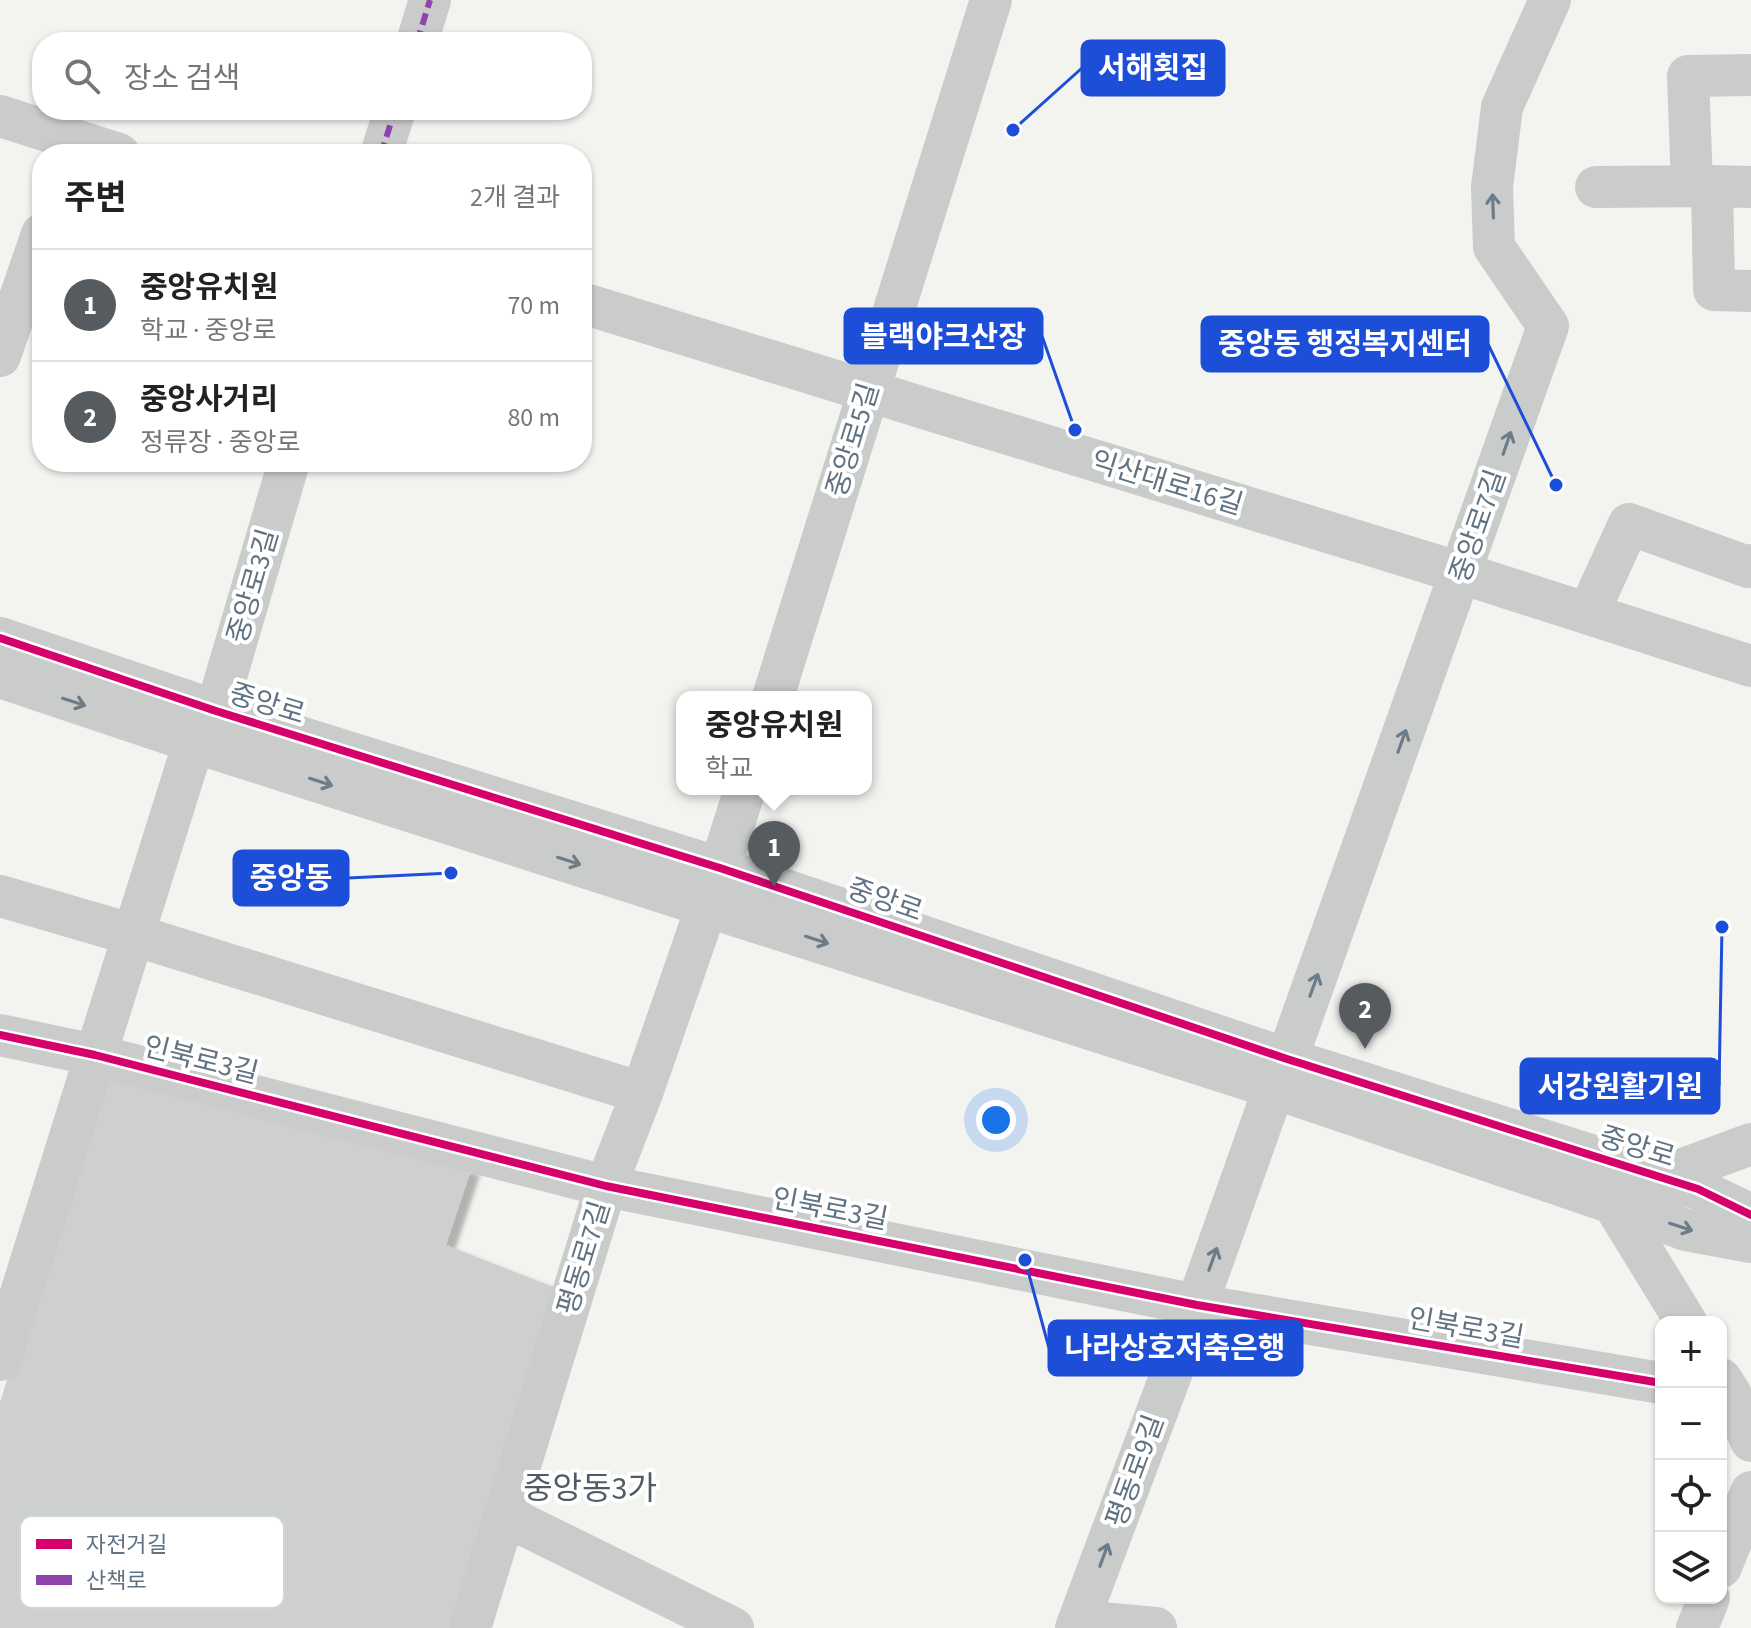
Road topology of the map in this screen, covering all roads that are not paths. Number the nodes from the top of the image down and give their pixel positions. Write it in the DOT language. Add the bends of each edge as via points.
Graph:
graph roads {
  1 [pos="430,0"];
  2 [pos="991,0"];
  3 [pos="1550,0"];
  4 [pos="420,32"];
  5 [pos="1751,75"];
  6 [pos="0,116"];
  7 [pos="392,120"];
  8 [pos="65,144"];
  9 [pos="384,144"];
  10 [pos="1718,186"];
  11 [pos="1596,187"];
  12 [pos="32,263"];
  13 [pos="1751,291"];
  14 [pos="592,306"];
  15 [pos="0,356"];
  16 [pos="868,392"];
  17 [pos="286,472"];
  18 [pos="1751,565"];
  19 [pos="1461,573"];
  20 [pos="1588,614"];
  21 [pos="0,638"];
  22 [pos="1751,666"];
  23 [pos="0,677"];
  24 [pos="775,691"];
  25 [pos="205,726"];
  26 [pos="743,795"];
  27 [pos="714,886"];
  28 [pos="0,896"];
  29 [pos="134,935"];
  30 [pos="0,1035"];
  31 [pos="95,1055"];
  32 [pos="1281,1073"];
  33 [pos="642,1093"];
  34 [pos="1751,1144"];
  35 [pos="1659,1178"];
  36 [pos="606,1186"];
  37 [pos="1613,1203"];
  38 [pos="1751,1215"];
  39 [pos="1751,1242"];
  40 [pos="1197,1305"];
  41 [pos="1682,1316"];
  42 [pos="0,1360"];
  43 [pos="1655,1382"];
  44 [pos="1727,1395"];
  45 [pos="1751,1441"];
  46 [pos="1751,1492"];
  47 [pos="506,1516"];
  48 [pos="1727,1552"];
  49 [pos="1707,1604"];
  50 [pos="1078,1625"];
  51 [pos="470,1628"];
  52 [pos="733,1628"];
  53 [pos="1156,1628"];
  54 [pos="1697,1628"];
  1 -- 4 [label="street"];
  2 -- 16 [label="street, 중앙로5길"];
  19 -- 3 [label="street, 중앙로7길, one-way" via="1548,326 1494,247 1492,187 1502,107"];
  5 -- 10 [label="street" via="1688,76"];
  6 -- 8 [label="street"];
  7 -- 9 [label="street"];
  10 -- 11 [label="street"];
  10 -- 13 [label="street" via="1714,290"];
  12 -- 15 [label="street"];
  14 -- 16 [label="street, 익산대로16길"];
  16 -- 19 [label="street, 익산대로16길"];
  16 -- 24 [label="street, 중앙로5길"];
  17 -- 25 [label="street, 중앙로3길"];
  18 -- 20 [label="street" via="1629,524"];
  19 -- 20 [label="street, 익산대로16길"];
  32 -- 19 [label="street, 중앙로7길, one-way"];
  20 -- 22 [label="street, 익산대로16길"];
  21 -- 25 [label="street, 중앙로"];
  23 -- 25 [label="street, 중앙로, one-way"];
  25 -- 27 [label="street, 중앙로"];
  25 -- 29 [label="street"];
  26 -- 27 [label="street"];
  27 -- 32 [label="street, 중앙로"];
  27 -- 33 [label="street, 평동로7길"];
  28 -- 29 [label="street"];
  29 -- 31 [label="street"];
  29 -- 33 [label="street"];
  30 -- 31 [label="street, 인북로3길"];
  31 -- 36 [label="street, 인북로3길"];
  31 -- 42 [label="street"];
  32 -- 35 [label="street, 중앙로"];
  32 -- 37 [label="street, 중앙로"];
  40 -- 32 [label="street, 평동로9길, one-way"];
  33 -- 36 [label="street, 평동로7길"];
  34 -- 35 [label="street"];
  35 -- 38 [label="street, 중앙로" via="1698,1189"];
  36 -- 40 [label="street, 인북로3길"];
  36 -- 47 [label="street, 평동로7길"];
  37 -- 39 [label="street, 중앙로, one-way" via="1686,1230"];
  37 -- 41 [label="street"];
  40 -- 43 [label="street, 인북로3길"];
  50 -- 40 [label="street, 평동로9길, one-way"];
  44 -- 45 [label="street"];
  46 -- 48 [label="street"];
  47 -- 51 [label="street, 평동로7길"];
  47 -- 52 [label="street"];
  49 -- 54 [label="street"];
  50 -- 53 [label="street"];
}
